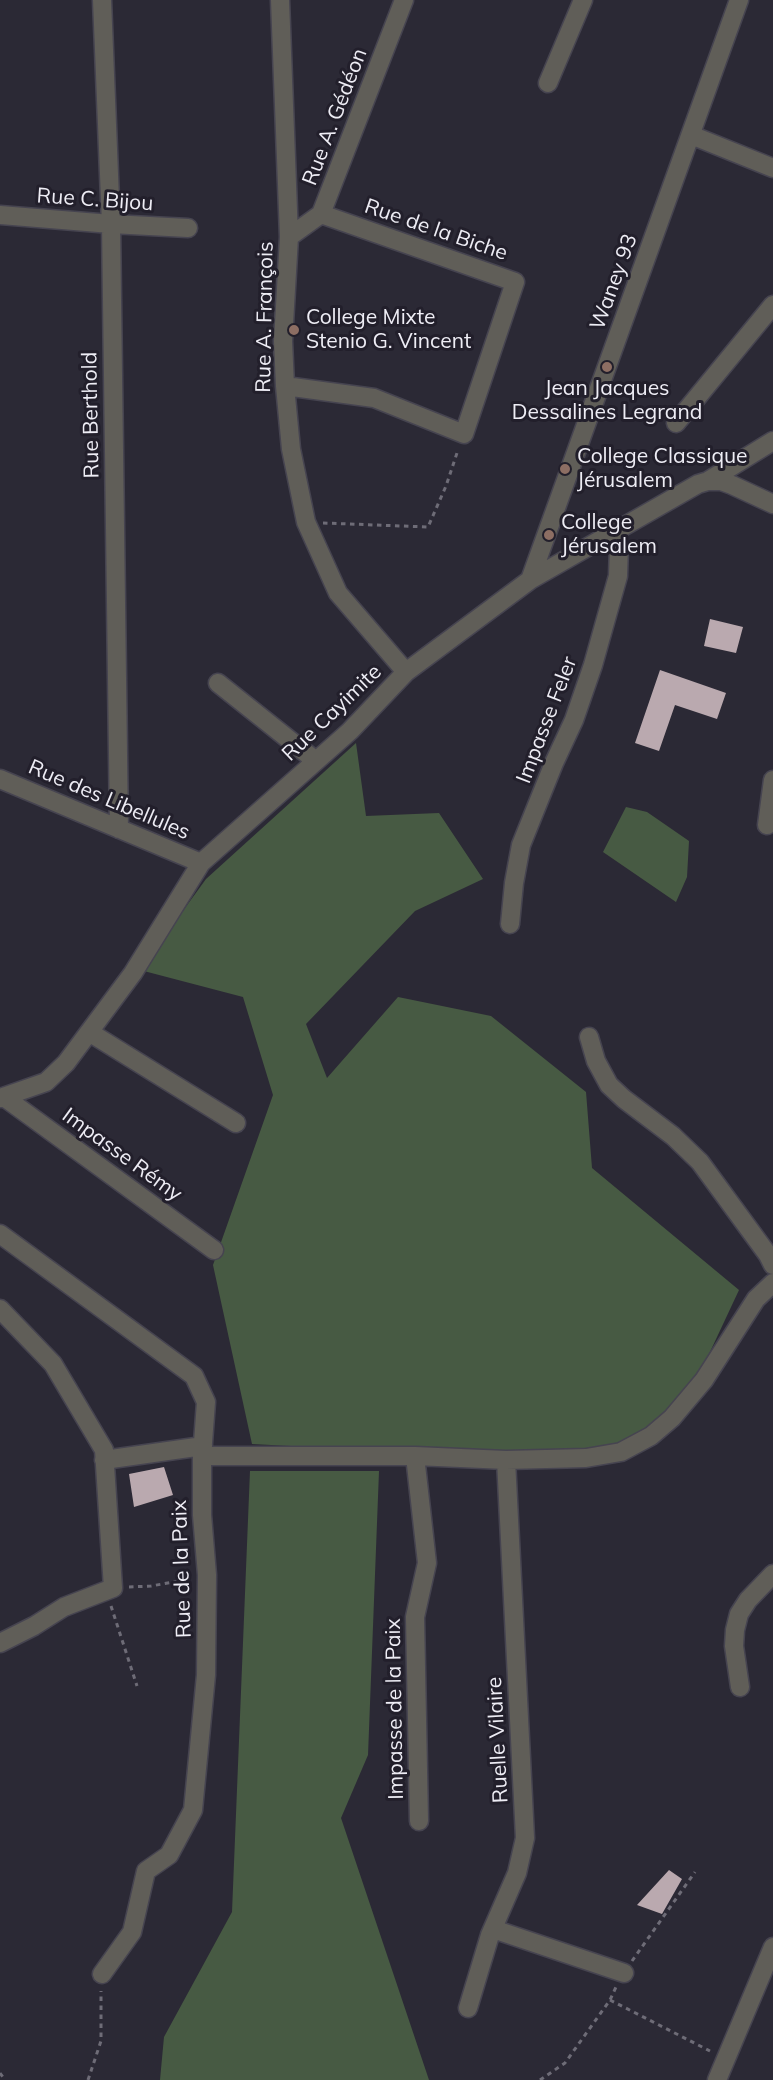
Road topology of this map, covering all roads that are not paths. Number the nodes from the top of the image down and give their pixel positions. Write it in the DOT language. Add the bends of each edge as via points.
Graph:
graph roads {
  1 [pos="102,0"];
  2 [pos="280,0"];
  3 [pos="404,0"];
  4 [pos="582,0"];
  5 [pos="739,0"];
  6 [pos="548,83"];
  7 [pos="691,135"];
  8 [pos="773,168"];
  9 [pos="321,214"];
  10 [pos="0,215"];
  11 [pos="111,224"];
  12 [pos="188,228"];
  13 [pos="289,237"];
  14 [pos="773,305"];
  15 [pos="285,386"];
  16 [pos="676,423"];
  17 [pos="773,441"];
  18 [pos="708,481"];
  19 [pos="773,504"];
  20 [pos="614,532"];
  21 [pos="530,580"];
  22 [pos="406,672"];
  23 [pos="218,683"];
  24 [pos="316,761"];
  25 [pos="0,779"];
  26 [pos="773,780"];
  27 [pos="767,825"];
  28 [pos="119,829"];
  29 [pos="201,863"];
  30 [pos="510,924"];
  31 [pos="89,1032"];
  32 [pos="589,1037"];
  33 [pos="2,1098"];
  34 [pos="236,1123"];
  35 [pos="0,1234"];
  36 [pos="214,1250"];
  37 [pos="773,1265"];
  38 [pos="773,1283"];
  39 [pos="0,1309"];
  40 [pos="202,1451"];
  41 [pos="415,1456"];
  42 [pos="104,1460"];
  43 [pos="506,1460"];
  44 [pos="773,1574"];
  45 [pos="0,1643"];
  46 [pos="740,1688"];
  47 [pos="419,1821"];
  48 [pos="493,1929"];
  49 [pos="773,1947"];
  50 [pos="624,1973"];
  51 [pos="102,1974"];
  52 [pos="468,2008"];
  53 [pos="717,2080"];
  1 -- 11 [label="street, Rue Berthold"];
  2 -- 13 [label="street, Rue A. François"];
  3 -- 9 [label="street, Rue A. Gédéon"];
  4 -- 6 [label="street"];
  5 -- 7 [label="street, Waney 93"];
  7 -- 8 [label="street"];
  7 -- 21 [label="street, Waney 93"];
  9 -- 13 [label="street, Rue A. Gédéon"];
  9 -- 15 [label="street, Rue de la Biche" via="515,282 464,434 374,398"];
  10 -- 11 [label="street, Rue C. Bijou"];
  11 -- 12 [label="street, Rue C. Bijou"];
  11 -- 28 [label="street, Rue Berthold"];
  13 -- 15 [label="street, Rue A. François" via="283,341"];
  14 -- 16 [label="street"];
  15 -- 22 [label="street, Rue A. François" via="291,450 306,522 338,593"];
  17 -- 18 [label="street, Rue Cayimite"];
  18 -- 19 [label="street" via="721,481"];
  18 -- 20 [label="street, Rue Cayimite"];
  20 -- 21 [label="street, Rue Cayimite"];
  20 -- 30 [label="street, Impasse Feler" via="619,546 618,576 574,720 522,845"];
  21 -- 22 [label="street, Rue Cayimite"];
  22 -- 24 [label="street, Rue Cayimite"];
  23 -- 24 [label="street"];
  24 -- 29 [label="street, Rue Cayimite"];
  25 -- 28 [label="street, Rue des Libellules"];
  26 -- 27 [label="street"];
  28 -- 29 [label="street, Rue des Libellules"];
  29 -- 31 [label="street, Rue Cayimite" via="133,973"];
  31 -- 33 [label="street, Rue Cayimite" via="46,1082"];
  31 -- 34 [label="street"];
  32 -- 37 [label="street" via="609,1085 700,1162"];
  33 -- 36 [label="street, Impasse Rémy"];
  35 -- 40 [label="street, Rue de la Paix" via="194,1377 206,1402"];
  38 -- 43 [label="street" via="756,1299 704,1380 651,1436 621,1452 586,1458"];
  39 -- 42 [label="street" via="53,1364 104,1450"];
  40 -- 41 [label="street"];
  40 -- 42 [label="street"];
  40 -- 51 [label="street, Rue de la Paix" via="206,1676 193,1810 169,1855 146,1871 132,1932"];
  41 -- 43 [label="street"];
  41 -- 47 [label="street, Impasse de la Paix" via="427,1563 415,1617"];
  42 -- 45 [label="street" via="113,1588 64,1606"];
  43 -- 48 [label="street, Ruelle Vilaire" via="525,1838 517,1873"];
  44 -- 46 [label="street" via="739,1614 734,1646"];
  48 -- 50 [label="street"];
  48 -- 52 [label="street, Ruelle Vilaire"];
  49 -- 53 [label="street"];
}
